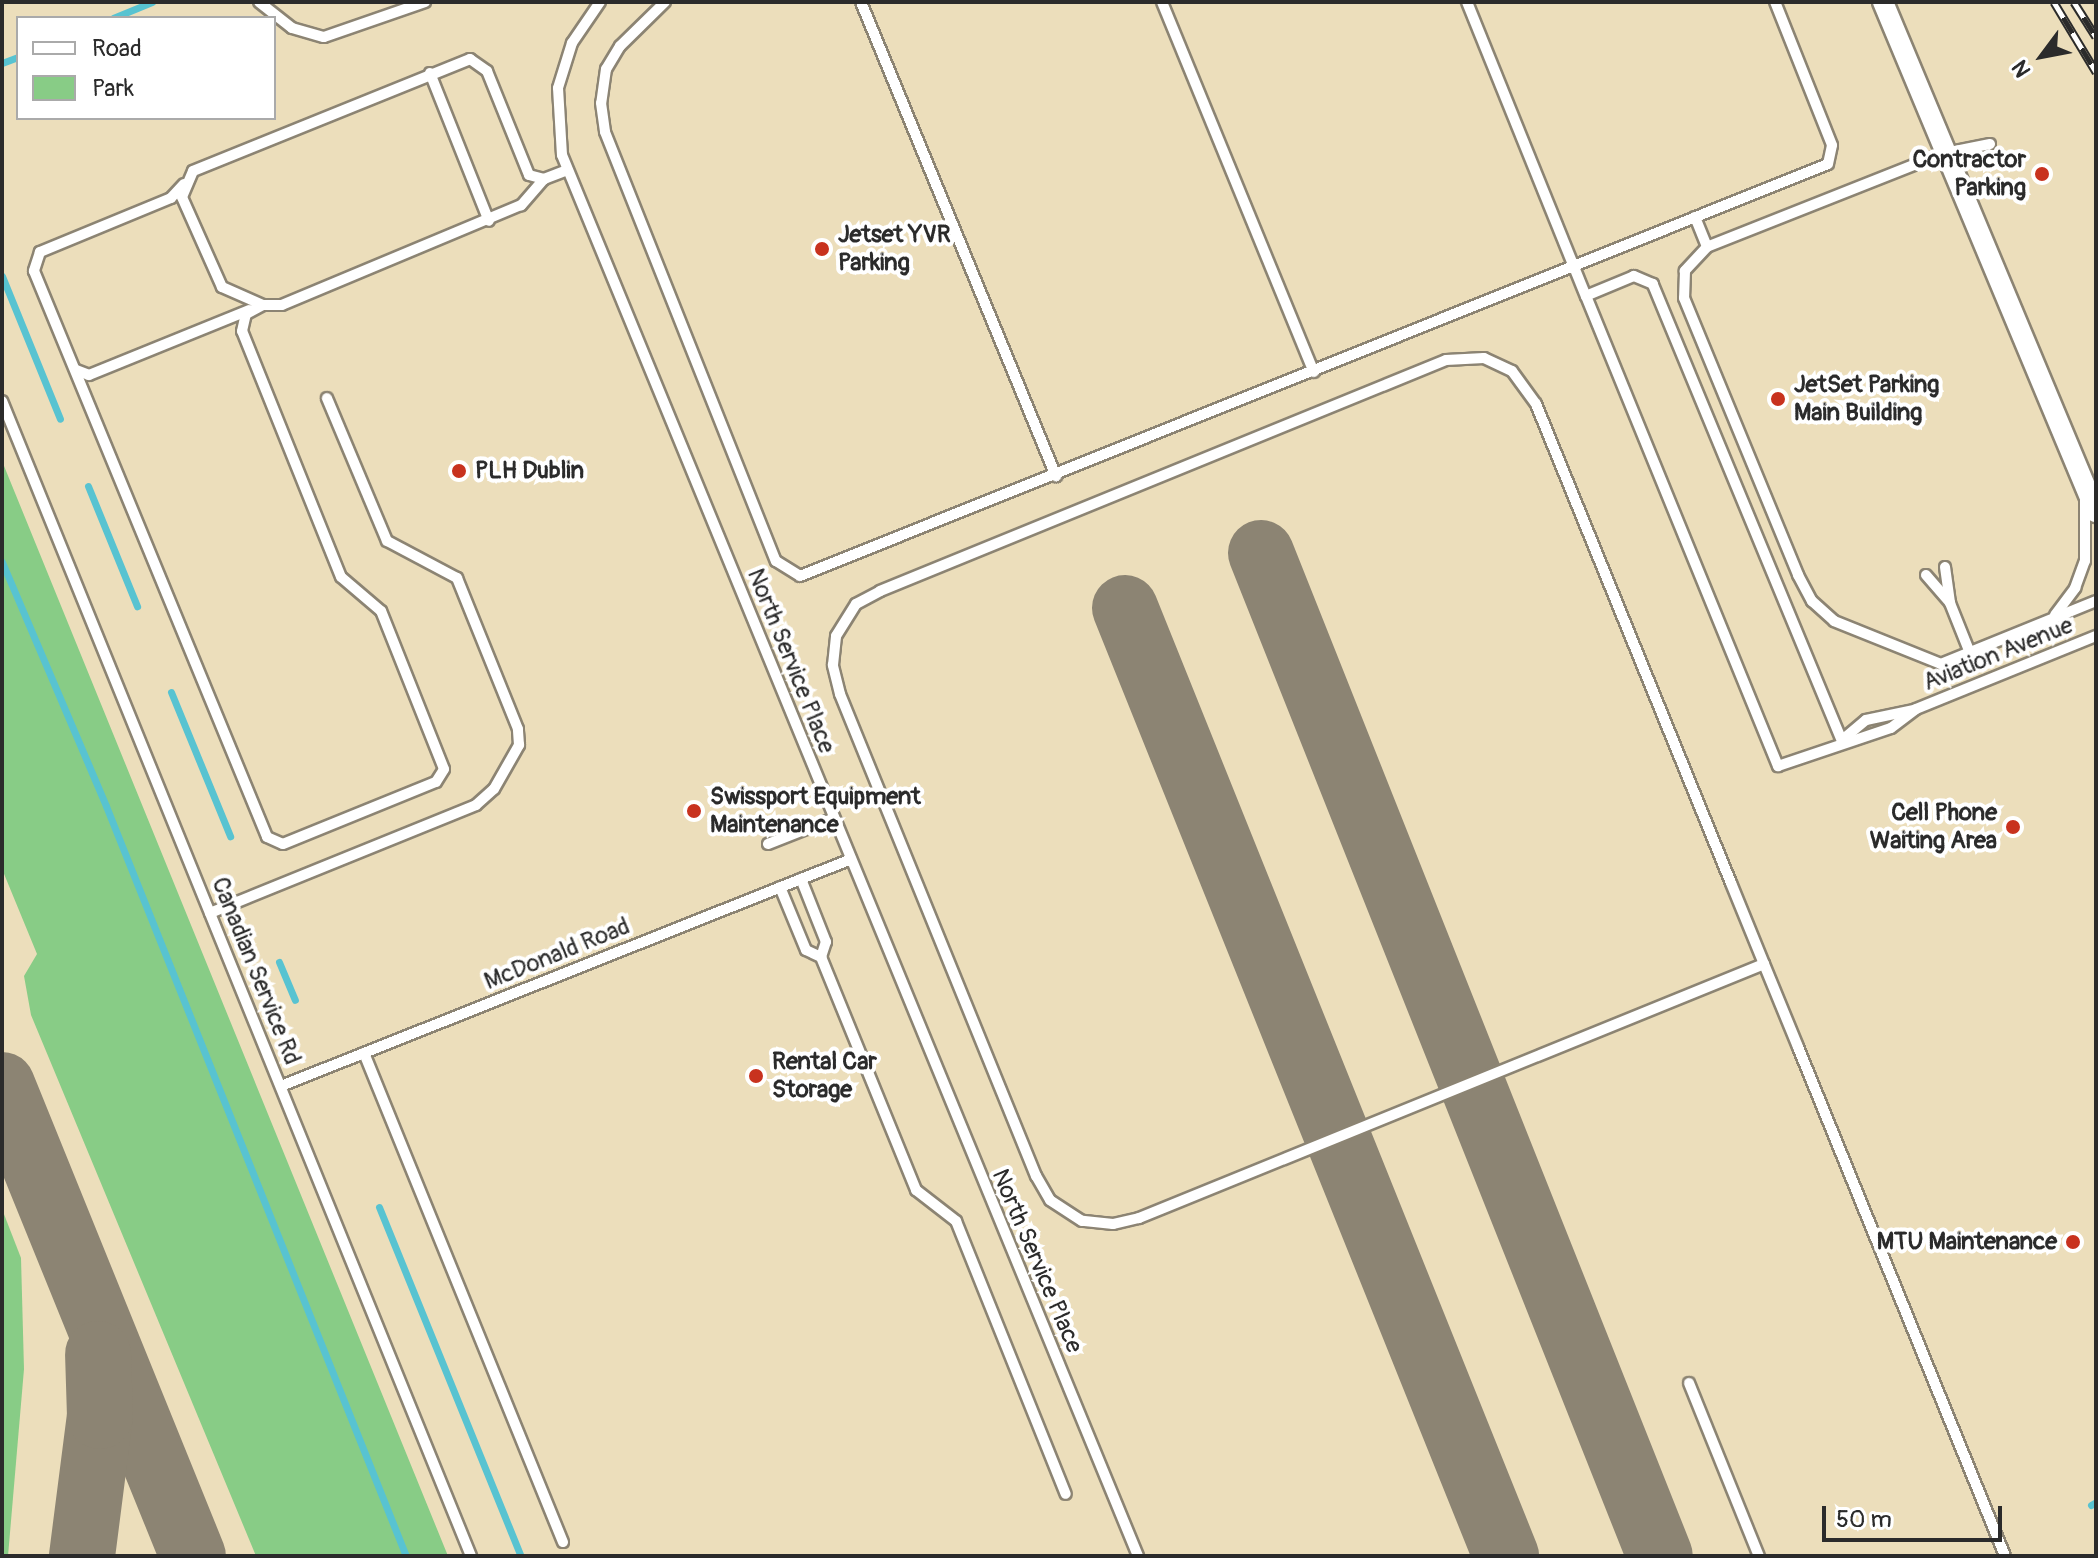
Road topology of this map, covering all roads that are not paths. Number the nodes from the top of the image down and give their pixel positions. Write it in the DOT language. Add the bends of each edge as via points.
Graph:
graph roads {
  1 [pos="259,2"];
  2 [pos="425,2"];
  3 [pos="600,2"];
  4 [pos="665,2"];
  5 [pos="861,2"];
  6 [pos="1162,2"];
  7 [pos="1467,2"];
  8 [pos="1775,2"];
  9 [pos="1883,2"];
  10 [pos="430,73"];
  11 [pos="1990,144"];
  12 [pos="1944,153"];
  13 [pos="567,170"];
  14 [pos="544,179"];
  15 [pos="184,184"];
  16 [pos="1695,217"];
  17 [pos="489,221"];
  18 [pos="1707,247"];
  19 [pos="1574,267"];
  20 [pos="1586,296"];
  21 [pos="263,305"];
  22 [pos="251,309"];
  23 [pos="75,369"];
  24 [pos="1314,372"];
  25 [pos="327,398"];
  26 [pos="2,401"];
  27 [pos="1056,476"];
  28 [pos="2090,488"];
  29 [pos="2096,512"];
  30 [pos="1945,567"];
  31 [pos="1926,575"];
  32 [pos="2096,601"];
  33 [pos="1950,603"];
  34 [pos="2044,624"];
  35 [pos="2096,636"];
  36 [pos="1970,653"];
  37 [pos="1916,709"];
  38 [pos="1842,741"];
  39 [pos="832,819"];
  40 [pos="768,844"];
  41 [pos="849,860"];
  42 [pos="801,879"];
  43 [pos="780,887"];
  44 [pos="210,913"];
  45 [pos="821,957"];
  46 [pos="1764,964"];
  47 [pos="364,1053"];
  48 [pos="281,1086"];
  49 [pos="1689,1383"];
  50 [pos="1066,1494"];
  51 [pos="563,1542"];
  52 [pos="471,1556"];
  53 [pos="1138,1556"];
  54 [pos="1759,1556"];
  55 [pos="2005,1556"];
  1 -- 2 [label="lane" via="292,28 324,37"];
  3 -- 13 [label="lane, North Service Place" via="572,43 558,88 557,133"];
  4 -- 27 [label="lane" via="620,46 606,69 601,103 605,132 781,568 806,574"];
  5 -- 27 [label="lane"];
  6 -- 24 [label="lane"];
  7 -- 19 [label="lane"];
  8 -- 16 [label="lane" via="1832,145 1831,160"];
  9 -- 12 [label="street"];
  10 -- 14 [label="lane" via="470,59 483,64 529,175"];
  10 -- 15 [label="lane" via="200,168"];
  10 -- 17 [label="lane"];
  11 -- 12 [label="lane"];
  12 -- 18 [label="lane"];
  12 -- 28 [label="street"];
  13 -- 14 [label="lane"];
  13 -- 39 [label="lane, North Service Place"];
  14 -- 17 [label="lane" via="514,210"];
  15 -- 21 [label="lane" via="183,204 216,281"];
  15 -- 23 [label="lane" via="171,198 36,256 34,271"];
  16 -- 18 [label="lane"];
  16 -- 19 [label="lane"];
  17 -- 21 [label="lane" via="282,305"];
  18 -- 36 [label="lane, Aviation Avenue" via="1685,271 1684,298 1805,591 1834,621 1925,662 1941,664"];
  19 -- 20 [label="lane"];
  19 -- 24 [label="lane"];
  20 -- 38 [label="lane" via="1634,276 1653,284"];
  20 -- 38 [label="lane" via="1778,766"];
  21 -- 22 [label="lane"];
  22 -- 23 [label="lane" via="89,375"];
  22 -- 23 [label="lane" via="242,331 341,577 381,611 444,769 436,782 283,844 267,837"];
  24 -- 27 [label="lane"];
  25 -- 44 [label="lane" via="387,541 457,578 518,729 519,745 494,789 476,805"];
  26 -- 44 [label="lane, Canadian Service Rd"];
  28 -- 29 [label="street"];
  28 -- 34 [label="lane" via="2085,561 2068,601"];
  30 -- 33 [label="lane"];
  31 -- 33 [label="lane"];
  32 -- 34 [label="lane, Aviation Avenue"];
  33 -- 36 [label="lane"];
  34 -- 36 [label="lane, Aviation Avenue"];
  35 -- 37 [label="lane, Aviation Avenue"];
  37 -- 38 [label="lane" via="1891,728"];
  37 -- 38 [label="lane" via="1885,712"];
  39 -- 40 [label="lane"];
  39 -- 41 [label="lane, North Service Place"];
  41 -- 42 [label="lane, McDonald Road"];
  41 -- 53 [label="lane, North Service Place"];
  42 -- 43 [label="lane, McDonald Road"];
  42 -- 45 [label="lane" via="826,942"];
  43 -- 45 [label="lane" via="806,950"];
  43 -- 47 [label="lane, McDonald Road"];
  44 -- 48 [label="lane, Canadian Service Rd"];
  45 -- 50 [label="lane" via="916,1190 956,1221"];
  46 -- 46 [label="lane" via="1536,404 1521,379 1484,358 1446,360 880,591 856,604 836,636 833,665 840,694 1036,1176 1050,1200 1082,1221 1113,1224 1139,1218"];
  46 -- 55 [label="lane"];
  47 -- 48 [label="lane, McDonald Road"];
  47 -- 51 [label="lane"];
  48 -- 52 [label="lane, Canadian Service Rd"];
  49 -- 54 [label="lane"];
}
